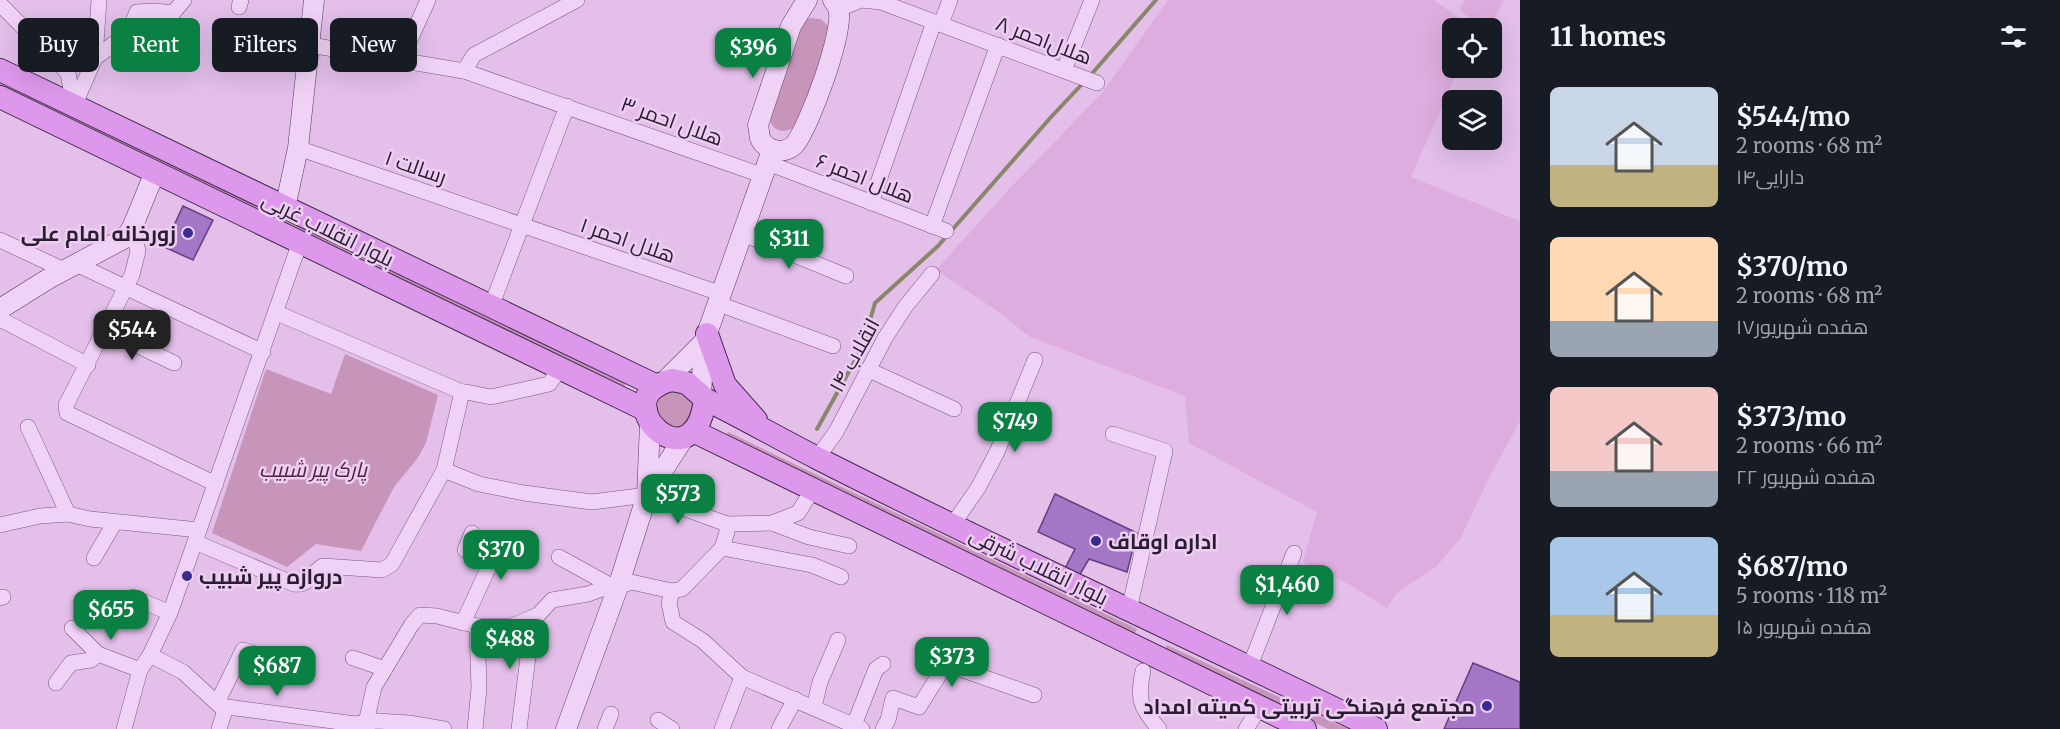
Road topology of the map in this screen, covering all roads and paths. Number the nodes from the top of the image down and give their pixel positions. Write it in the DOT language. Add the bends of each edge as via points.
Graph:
graph roads {
  1 [pos="99,0"];
  2 [pos="184,0"];
  3 [pos="314,0"];
  4 [pos="428,0"];
  5 [pos="577,0"];
  6 [pos="807,0"];
  7 [pos="950,0"];
  8 [pos="1092,0"];
  9 [pos="0,4"];
  10 [pos="836,4"];
  11 [pos="98,18"];
  12 [pos="312,18"];
  13 [pos="938,23"];
  14 [pos="417,24"];
  15 [pos="998,45"];
  16 [pos="99,55"];
  17 [pos="417,63"];
  18 [pos="0,70"];
  19 [pos="1064,70"];
  20 [pos="464,71"];
  21 [pos="89,72"];
  22 [pos="307,72"];
  23 [pos="1097,83"];
  24 [pos="0,97"];
  25 [pos="74,106"];
  26 [pos="567,106"];
  27 [pos="298,148"];
  28 [pos="768,163"];
  29 [pos="155,172"];
  30 [pos="871,203"];
  31 [pos="285,208"];
  32 [pos="520,225"];
  33 [pos="132,228"];
  34 [pos="743,234"];
  35 [pos="0,240"];
  36 [pos="300,242"];
  37 [pos="70,267"];
  38 [pos="932,274"];
  39 [pos="846,276"];
  40 [pos="126,287"];
  41 [pos="720,299"];
  42 [pos="491,306"];
  43 [pos="0,309"];
  44 [pos="277,313"];
  45 [pos="0,320"];
  46 [pos="105,330"];
  47 [pos="706,338"];
  48 [pos="833,346"];
  49 [pos="263,352"];
  50 [pos="1035,360"];
  51 [pos="174,363"];
  52 [pos="88,365"];
  53 [pos="561,368"];
  54 [pos="869,370"];
  55 [pos="660,384"];
  56 [pos="462,392"];
  57 [pos="703,398"];
  58 [pos="954,409"];
  59 [pos="648,417"];
  60 [pos="28,427"];
  61 [pos="762,428"];
  62 [pos="689,434"];
  63 [pos="1113,434"];
  64 [pos="817,458"];
  65 [pos="444,470"];
  66 [pos="216,484"];
  67 [pos="813,489"];
  68 [pos="647,495"];
  69 [pos="68,514"];
  70 [pos="115,522"];
  71 [pos="772,522"];
  72 [pos="727,524"];
  73 [pos="953,524"];
  74 [pos="0,525"];
  75 [pos="472,533"];
  76 [pos="197,536"];
  77 [pos="849,546"];
  78 [pos="722,548"];
  79 [pos="1294,553"];
  80 [pos="559,557"];
  81 [pos="94,558"];
  82 [pos="841,577"];
  83 [pos="618,587"];
  84 [pos="672,591"];
  85 [pos="133,597"];
  86 [pos="1134,612"];
  87 [pos="171,613"];
  88 [pos="533,617"];
  89 [pos="470,624"];
  90 [pos="72,628"];
  91 [pos="1176,632"];
  92 [pos="838,640"];
  93 [pos="1125,642"];
  94 [pos="98,654"];
  95 [pos="353,658"];
  96 [pos="271,659"];
  97 [pos="144,663"];
  98 [pos="884,664"];
  99 [pos="1152,665"];
  100 [pos="1250,666"];
  101 [pos="385,669"];
  102 [pos="742,677"];
  103 [pos="56,684"];
  104 [pos="1034,695"];
  105 [pos="795,699"];
  106 [pos="222,705"];
  107 [pos="814,707"];
  108 [pos="1260,707"];
  109 [pos="611,714"];
  110 [pos="658,720"];
  111 [pos="327,724"];
  112 [pos="358,725"];
  113 [pos="858,727"];
  114 [pos="124,729"];
  115 [pos="219,729"];
  116 [pos="444,729"];
  117 [pos="475,729"];
  118 [pos="519,729"];
  119 [pos="566,729"];
  120 [pos="604,729"];
  121 [pos="672,729"];
  122 [pos="722,729"];
  123 [pos="779,729"];
  124 [pos="883,729"];
  125 [pos="1159,729"];
  126 [pos="1246,729"];
  127 [pos="1305,729"];
  128 [pos="1376,729"];
  1 -- 11 [label="street"];
  2 -- 16 [label="street" via="173,13 137,12 128,33"];
  3 -- 12 [label="main road"];
  4 -- 14 [label="street"];
  5 -- 20 [label="street" via="474,55"];
  6 -- 28 [label="main road" via="791,26 758,125"];
  7 -- 13 [label="street"];
  8 -- 19 [label="street"];
  9 -- 25 [label="street" via="68,73"];
  10 -- 13 [label="street, هلال‌احمر ۸" via="881,2"];
  10 -- 28 [label="main road" via="834,47 804,130 793,146"];
  13 -- 15 [label="street, هلال‌احمر ۸"];
  13 -- 30 [label="street"];
  15 -- 19 [label="street, هلال‌احمر ۸"];
  15 -- 30 [label="street, هلال احمر ۶" via="939,228"];
  17 -- 20 [label="street, هلال احمر ۳"];
  18 -- 25 [label="main road, بلوار انقلاب غربی"];
  19 -- 23 [label="street, هلال‌احمر ۸"];
  20 -- 26 [label="street, هلال احمر ۳"];
  21 -- 25 [label="street"];
  22 -- 27 [label="main road"];
  24 -- 29 [label="main road, بلوار انقلاب غربی"];
  25 -- 31 [label="main road, بلوار انقلاب غربی"];
  26 -- 28 [label="street, هلال احمر ۳"];
  26 -- 32 [label="street"];
  27 -- 31 [label="main road"];
  27 -- 32 [label="street, رسالت ۱"];
  28 -- 30 [label="street, هلال احمر ۶"];
  28 -- 34 [label="main road"];
  29 -- 33 [label="main road"];
  29 -- 36 [label="main road, بلوار انقلاب غربی"];
  31 -- 42 [label="main road, بلوار انقلاب غربی"];
  32 -- 41 [label="street, هلال احمر ۱"];
  32 -- 42 [label="street"];
  33 -- 37 [label="main road" via="125,238"];
  33 -- 40 [label="street" via="138,252"];
  34 -- 39 [label="street"];
  34 -- 41 [label="main road"];
  35 -- 37 [label="street"];
  36 -- 44 [label="street"];
  36 -- 53 [label="main road, بلوار انقلاب غربی"];
  37 -- 40 [label="street"];
  37 -- 43 [label="main road"];
  38 -- 54 [label="street, انقلاب ۱۴" via="905,307"];
  40 -- 46 [label="street"];
  40 -- 49 [label="street"];
  41 -- 47 [label="main road"];
  41 -- 48 [label="street, هلال احمر ۱"];
  42 -- 55 [label="main road, بلوار انقلاب غربی"];
  44 -- 49 [label="street"];
  44 -- 56 [label="street"];
  45 -- 52 [label="street"];
  46 -- 51 [label="street"];
  46 -- 52 [label="street"];
  47 -- 55 [label="main road"];
  47 -- 57 [label="main road"];
  47 -- 61 [label="main road" via="725,385"];
  49 -- 66 [label="street"];
  50 -- 73 [label="street" via="997,452"];
  52 -- 66 [label="street" via="66,405 67,413"];
  53 -- 56 [label="street" via="549,384 491,398"];
  53 -- 59 [label="main road, بلوار انقلاب غربی"];
  54 -- 58 [label="street"];
  54 -- 64 [label="street, انقلاب ۱۴" via="836,432"];
  55 -- 57 [label="main road" via="672,380 687,383"];
  55 -- 59 [label="main road" via="646,401"];
  56 -- 65 [label="street"];
  57 -- 61 [label="main road, بلوار انقلاب شرقی"];
  57 -- 62 [label="main road" via="703,415"];
  59 -- 62 [label="main road" via="655,430 666,436"];
  59 -- 68 [label="main road"];
  60 -- 69 [label="street"];
  61 -- 64 [label="main road, بلوار انقلاب شرقی"];
  62 -- 67 [label="main road, بلوار انقلاب شرقی"];
  62 -- 68 [label="main road"];
  63 -- 86 [label="street" via="1165,451"];
  64 -- 73 [label="main road, بلوار انقلاب شرقی"];
  65 -- 68 [label="street" via="479,484 592,502"];
  65 -- 76 [label="street" via="392,564 382,570 323,566 306,583 294,584"];
  66 -- 76 [label="street"];
  67 -- 71 [label="street" via="798,513"];
  67 -- 93 [label="main road, بلوار انقلاب شرقی"];
  68 -- 72 [label="street"];
  68 -- 83 [label="main road"];
  69 -- 70 [label="street"];
  69 -- 74 [label="street"];
  70 -- 76 [label="street"];
  70 -- 81 [label="street"];
  71 -- 72 [label="street"];
  71 -- 77 [label="street" via="809,537"];
  72 -- 78 [label="street"];
  73 -- 86 [label="main road, بلوار انقلاب شرقی"];
  75 -- 89 [label="street" via="465,550 492,560"];
  76 -- 87 [label="street"];
  78 -- 82 [label="street" via="812,565"];
  78 -- 84 [label="street" via="682,590"];
  79 -- 100 [label="street"];
  80 -- 83 [label="street"];
  83 -- 84 [label="street" via="631,582"];
  83 -- 88 [label="street" via="552,600"];
  83 -- 119 [label="main road"];
  84 -- 102 [label="street" via="669,603 673,622 703,641"];
  85 -- 87 [label="street"];
  86 -- 91 [label="main road, بلوار انقلاب شرقی"];
  86 -- 93 [label="main road" via="1142,635"];
  87 -- 97 [label="street"];
  88 -- 89 [label="street" via="512,626"];
  88 -- 118 [label="street"];
  89 -- 101 [label="street" via="420,615"];
  89 -- 117 [label="street" via="479,688"];
  90 -- 94 [label="street"];
  91 -- 99 [label="main road" via="1159,645"];
  91 -- 100 [label="main road, بلوار انقلاب شرقی"];
  92 -- 107 [label="street"];
  93 -- 99 [label="main road, بلوار انقلاب شرقی"];
  94 -- 97 [label="street"];
  94 -- 103 [label="street" via="91,660 71,663"];
  95 -- 101 [label="street"];
  96 -- 106 [label="street" via="243,650"];
  97 -- 106 [label="street" via="183,672"];
  97 -- 114 [label="street"];
  98 -- 113 [label="street" via="876,669"];
  99 -- 108 [label="main road, بلوار انقلاب شرقی"];
  99 -- 125 [label="street" via="1138,691 1146,713"];
  100 -- 128 [label="main road, بلوار انقلاب شرقی"];
  101 -- 112 [label="street"];
  102 -- 105 [label="street"];
  102 -- 122 [label="street"];
  104 -- 124 [label="street" via="946,664 919,707 893,698"];
  105 -- 107 [label="street"];
  105 -- 123 [label="street"];
  106 -- 111 [label="street"];
  106 -- 115 [label="street"];
  107 -- 113 [label="street"];
  108 -- 126 [label="street"];
  108 -- 127 [label="main road, بلوار انقلاب شرقی"];
  109 -- 120 [label="street"];
  110 -- 121 [label="street"];
  111 -- 112 [label="street"];
  112 -- 116 [label="street" via="399,722"];
}
